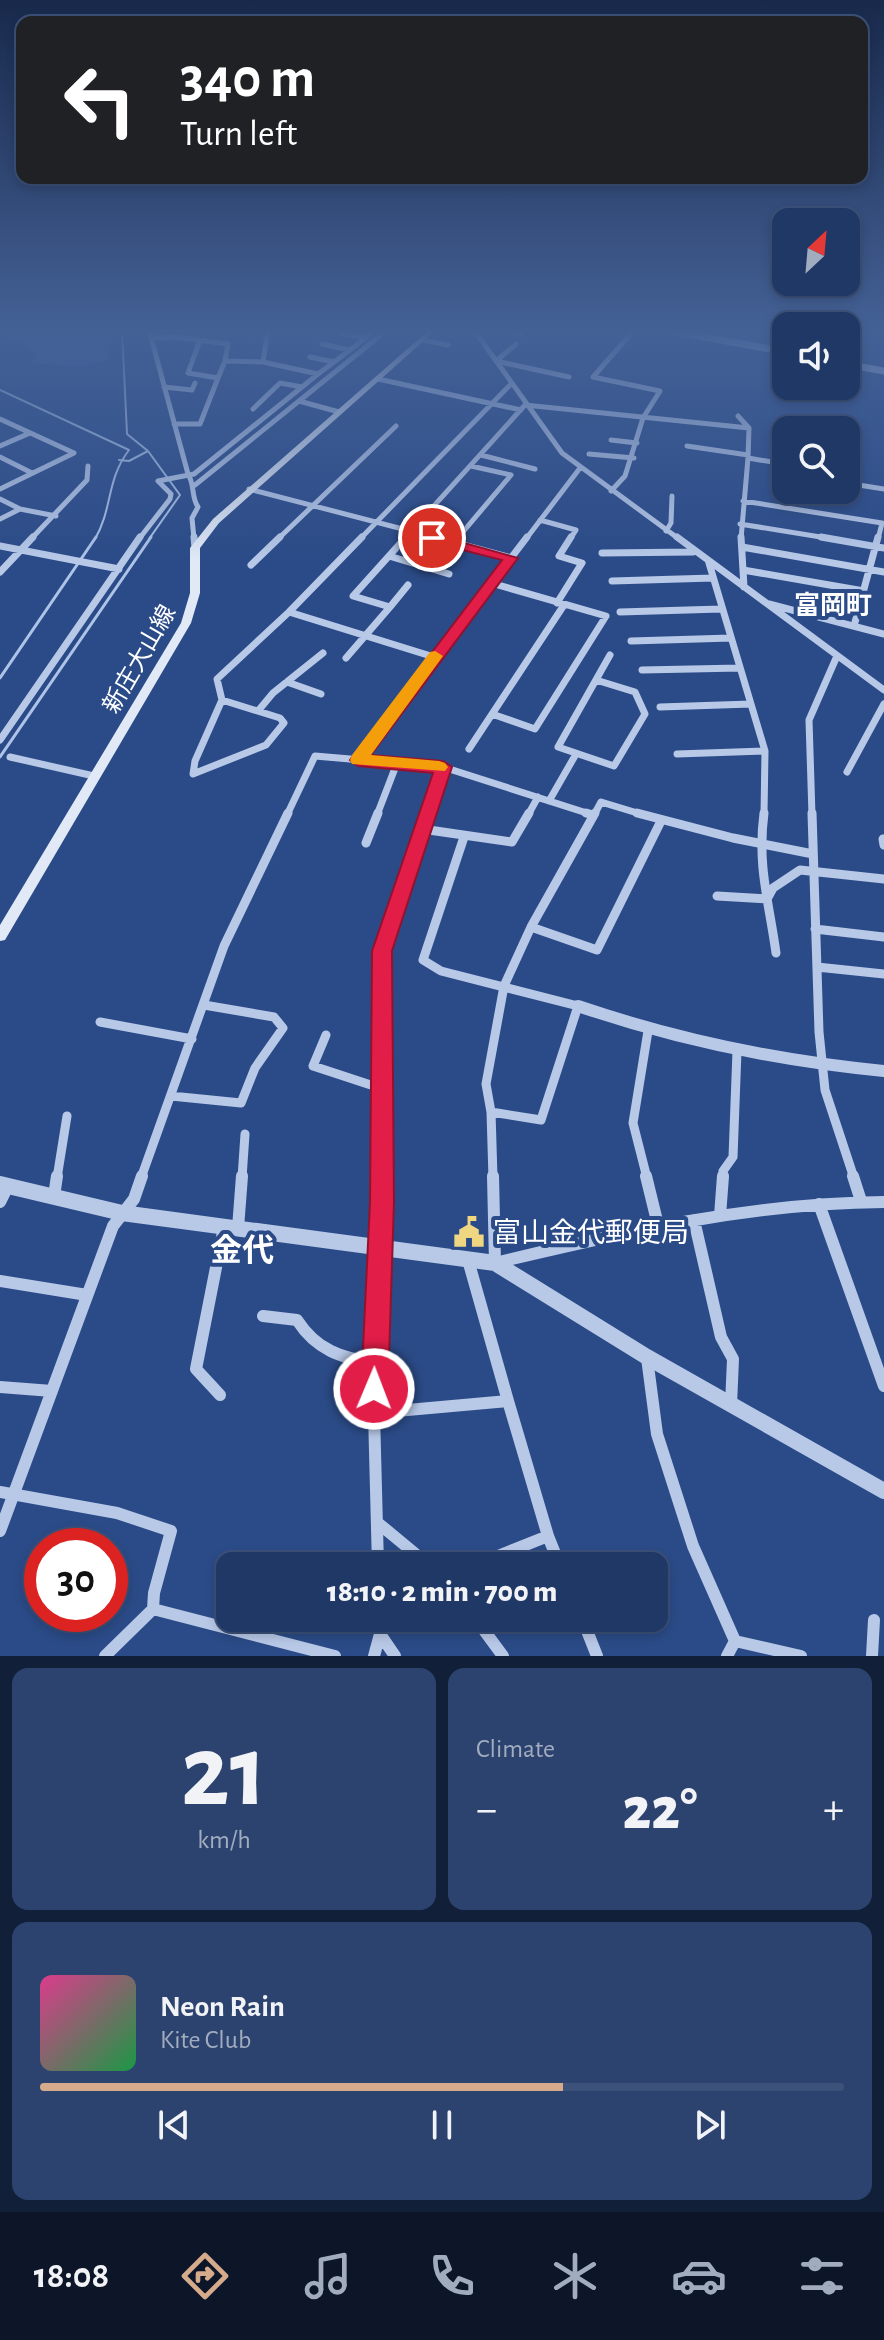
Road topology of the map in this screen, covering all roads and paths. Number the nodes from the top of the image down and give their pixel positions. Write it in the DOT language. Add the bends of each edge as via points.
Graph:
graph roads {
  1 [pos="169,407"];
  2 [pos="207,407"];
  3 [pos="277,407"];
  4 [pos="291,407"];
  5 [pos="322,407"];
  6 [pos="345,407"];
  7 [pos="486,407"];
  8 [pos="523,407"];
  9 [pos="526,407"];
  10 [pos="650,407"];
  11 [pos="339,412"];
  12 [pos="738,416"];
  13 [pos="0,419"];
  14 [pos="643,419"];
  15 [pos="174,424"];
  16 [pos="396,426"];
  17 [pos="749,428"];
  18 [pos="30,433"];
  19 [pos="611,440"];
  20 [pos="637,443"];
  21 [pos="0,446"];
  22 [pos="687,446"];
  23 [pos="589,454"];
  24 [pos="481,455"];
  25 [pos="748,456"];
  26 [pos="0,457"];
  27 [pos="634,458"];
  28 [pos="772,462"];
  29 [pos="88,466"];
  30 [pos="471,466"];
  31 [pos="580,468"];
  32 [pos="535,469"];
  33 [pos="32,473"];
  34 [pos="188,474"];
  35 [pos="195,485"];
  36 [pos="860,485"];
  37 [pos="0,489"];
  38 [pos="249,489"];
  39 [pos="884,489"];
  40 [pos="611,491"];
  41 [pos="672,496"];
  42 [pos="0,499"];
  43 [pos="743,501"];
  44 [pos="312,506"];
  45 [pos="20,509"];
  46 [pos="56,516"];
  47 [pos="0,519"];
  48 [pos="540,520"];
  49 [pos="373,523"];
  50 [pos="740,524"];
  51 [pos="666,531"];
  52 [pos="411,532"];
  53 [pos="454,543"];
  54 [pos="0,546"];
  55 [pos="742,547"];
  56 [pos="881,547"];
  57 [pos="195,548"];
  58 [pos="19,549"];
  59 [pos="694,552"];
  60 [pos="602,553"];
  61 [pos="389,556"];
  62 [pos="511,558"];
  63 [pos="709,562"];
  64 [pos="251,565"];
  65 [pos="119,569"];
  66 [pos="870,569"];
  67 [pos="743,570"];
  68 [pos="0,572"];
  69 [pos="884,572"];
  70 [pos="449,574"];
  71 [pos="713,578"];
  72 [pos="612,581"];
  73 [pos="491,583"];
  74 [pos="408,585"];
  75 [pos="744,587"];
  76 [pos="864,591"];
  77 [pos="764,603"];
  78 [pos="560,604"];
  79 [pos="390,607"];
  80 [pos="721,609"];
  81 [pos="289,612"];
  82 [pos="620,612"];
  83 [pos="854,626"];
  84 [pos="884,634"];
  85 [pos="365,636"];
  86 [pos="731,638"];
  87 [pos="631,641"];
  88 [pos="323,653"];
  89 [pos="610,655"];
  90 [pos="837,656"];
  91 [pos="434,657"];
  92 [pos="346,658"];
  93 [pos="740,668"];
  94 [pos="642,670"];
  95 [pos="596,680"];
  96 [pos="287,682"];
  97 [pos="884,690"];
  98 [pos="321,694"];
  99 [pos="222,700"];
  100 [pos="751,704"];
  101 [pos="884,704"];
  102 [pos="660,707"];
  103 [pos="258,711"];
  104 [pos="492,714"];
  105 [pos="0,740"];
  106 [pos="469,749"];
  107 [pos="765,751"];
  108 [pos="576,754"];
  109 [pos="677,754"];
  110 [pos="10,757"];
  111 [pos="358,760"];
  112 [pos="397,763"];
  113 [pos="443,767"];
  114 [pos="847,772"];
  115 [pos="94,776"];
  116 [pos="538,797"];
  117 [pos="549,801"];
  118 [pos="593,815"];
  119 [pos="661,821"];
  120 [pos="422,829"];
  121 [pos="464,837"];
  122 [pos="366,843"];
  123 [pos="760,845"];
  124 [pos="813,854"];
  125 [pos="815,871"];
  126 [pos="884,879"];
  127 [pos="717,896"];
  128 [pos="767,899"];
  129 [pos="531,927"];
  130 [pos="815,929"];
  131 [pos="0,936"];
  132 [pos="884,937"];
  133 [pos="776,953"];
  134 [pos="817,967"];
  135 [pos="884,974"];
  136 [pos="504,986"];
  137 [pos="204,1005"];
  138 [pos="578,1006"];
  139 [pos="100,1022"];
  140 [pos="648,1031"];
  141 [pos="326,1035"];
  142 [pos="192,1039"];
  143 [pos="737,1051"];
  144 [pos="822,1065"];
  145 [pos="884,1071"];
  146 [pos="383,1089"];
  147 [pos="171,1096"];
  148 [pos="491,1112"];
  149 [pos="67,1116"];
  150 [pos="245,1134"];
  151 [pos="4,1185"];
  152 [pos="54,1197"];
  153 [pos="861,1201"];
  154 [pos="0,1202"];
  155 [pos="884,1202"];
  156 [pos="819,1204"];
  157 [pos="122,1213"];
  158 [pos="720,1216"];
  159 [pos="694,1220"];
  160 [pos="658,1225"];
  161 [pos="231,1228"];
  162 [pos="381,1250"];
  163 [pos="468,1260"];
  164 [pos="495,1263"];
  165 [pos="0,1281"];
  166 [pos="87,1295"];
  167 [pos="263,1316"];
  168 [pos="647,1357"];
  169 [pos="375,1364"];
  170 [pos="884,1386"];
  171 [pos="0,1387"];
  172 [pos="52,1391"];
  173 [pos="220,1395"];
  174 [pos="508,1401"];
  175 [pos="731,1406"];
  176 [pos="374,1413"];
  177 [pos="884,1491"];
  178 [pos="7,1493"];
  179 [pos="378,1523"];
  180 [pos="0,1531"];
  181 [pos="548,1536"];
  182 [pos="378,1552"];
  183 [pos="413,1552"];
  184 [pos="508,1552"];
  185 [pos="554,1552"];
  186 [pos="153,1609"];
  187 [pos="874,1620"];
  188 [pos="485,1632"];
  189 [pos="588,1632"];
  190 [pos="380,1634"];
  191 [pos="735,1641"];
  192 [pos="105,1656"];
  193 [pos="335,1656"];
  194 [pos="374,1656"];
  195 [pos="395,1656"];
  196 [pos="503,1656"];
  197 [pos="597,1656"];
  198 [pos="727,1656"];
  199 [pos="801,1656"];
  200 [pos="872,1656"];
  1 -- 15 [label="street"];
  2 -- 15 [label="street" via="200,424"];
  3 -- 34 [label="street"];
  4 -- 35 [label="street"];
  5 -- 11 [label="street"];
  6 -- 11 [label="main road"];
  7 -- 49 [label="street"];
  8 -- 24 [label="street"];
  8 -- 31 [label="street"];
  9 -- 14 [label="street"];
  10 -- 14 [label="street"];
  11 -- 38 [label="main road"];
  12 -- 17 [label="street"];
  13 -- 18 [label="street"];
  14 -- 17 [label="street"];
  14 -- 20 [label="street"];
  15 -- 34 [label="street"];
  16 -- 44 [label="street"];
  17 -- 25 [label="street"];
  18 -- 21 [label="street"];
  18 -- 33 [label="street" via="74,453"];
  19 -- 20 [label="street"];
  20 -- 27 [label="street"];
  22 -- 25 [label="street"];
  23 -- 27 [label="street"];
  24 -- 30 [label="street"];
  24 -- 32 [label="street"];
  25 -- 28 [label="street"];
  25 -- 43 [label="street"];
  26 -- 33 [label="street"];
  27 -- 40 [label="street" via="623,483"];
  29 -- 46 [label="street" via="87,480"];
  30 -- 52 [label="street"];
  30 -- 53 [label="street" via="511,475"];
  31 -- 40 [label="street"];
  31 -- 48 [label="street"];
  33 -- 37 [label="street"];
  34 -- 35 [label="street"];
  34 -- 65 [label="street" via="158,481 170,499"];
  35 -- 57 [label="street"];
  36 -- 39 [label="street"];
  38 -- 44 [label="street"];
  38 -- 57 [label="main road"];
  40 -- 51 [label="street"];
  41 -- 51 [label="street"];
  42 -- 45 [label="street"];
  43 -- 50 [label="street"];
  43 -- 56 [label="street" via="882,523"];
  44 -- 49 [label="street"];
  44 -- 64 [label="street"];
  45 -- 46 [label="street"];
  45 -- 47 [label="street"];
  46 -- 58 [label="street"];
  48 -- 62 [label="street"];
  48 -- 78 [label="street" via="576,530 559,556 582,563"];
  49 -- 52 [label="street"];
  49 -- 81 [label="street"];
  50 -- 55 [label="street"];
  50 -- 56 [label="street"];
  51 -- 59 [label="street"];
  52 -- 53 [label="street"];
  52 -- 61 [label="street"];
  53 -- 62 [label="street"];
  54 -- 58 [label="street"];
  55 -- 66 [label="street"];
  55 -- 67 [label="street"];
  56 -- 66 [label="street"];
  57 -- 115 [label="main road, 新庄大山線" via="195,593 186,623"];
  58 -- 65 [label="street"];
  58 -- 68 [label="street"];
  59 -- 60 [label="street"];
  59 -- 63 [label="street"];
  61 -- 70 [label="street"];
  61 -- 79 [label="street" via="353,596"];
  62 -- 73 [label="street"];
  63 -- 71 [label="street"];
  63 -- 75 [label="street"];
  65 -- 105 [label="street"];
  66 -- 69 [label="street"];
  66 -- 76 [label="street"];
  67 -- 75 [label="street"];
  67 -- 76 [label="street"];
  71 -- 72 [label="street"];
  71 -- 80 [label="street"];
  73 -- 78 [label="street"];
  73 -- 91 [label="street"];
  74 -- 79 [label="street"];
  75 -- 77 [label="street"];
  76 -- 83 [label="street"];
  77 -- 83 [label="street"];
  77 -- 90 [label="street"];
  78 -- 104 [label="street"];
  78 -- 104 [label="street" via="606,616 535,729"];
  79 -- 85 [label="street"];
  80 -- 82 [label="street"];
  80 -- 86 [label="street"];
  81 -- 85 [label="street"];
  81 -- 99 [label="street" via="217,679"];
  83 -- 84 [label="street"];
  85 -- 91 [label="street"];
  85 -- 92 [label="street"];
  86 -- 87 [label="street"];
  86 -- 93 [label="street"];
  88 -- 96 [label="street"];
  89 -- 95 [label="street"];
  90 -- 97 [label="street"];
  90 -- 124 [label="street" via="809,720"];
  91 -- 111 [label="street"];
  93 -- 94 [label="street"];
  93 -- 100 [label="street"];
  95 -- 108 [label="street" via="558,747"];
  95 -- 108 [label="street" via="635,692 645,714 614,766"];
  96 -- 98 [label="street"];
  96 -- 103 [label="street"];
  99 -- 103 [label="street"];
  99 -- 103 [label="street" via="193,774 266,745 284,723"];
  100 -- 102 [label="street"];
  100 -- 107 [label="street"];
  101 -- 114 [label="street"];
  104 -- 106 [label="street"];
  107 -- 109 [label="street"];
  107 -- 123 [label="street"];
  108 -- 117 [label="street"];
  110 -- 115 [label="street"];
  111 -- 112 [label="street"];
  111 -- 137 [label="street" via="315,756 242,908"];
  112 -- 113 [label="street"];
  112 -- 122 [label="street"];
  113 -- 116 [label="street"];
  113 -- 120 [label="street"];
  115 -- 131 [label="main road, 新庄大山線"];
  116 -- 117 [label="street"];
  116 -- 121 [label="street" via="512,842"];
  117 -- 118 [label="street"];
  118 -- 119 [label="street" via="601,802"];
  118 -- 129 [label="street"];
  119 -- 123 [label="street"];
  119 -- 129 [label="street" via="597,950"];
  120 -- 121 [label="street"];
  120 -- 146 [label="street" via="382,951"];
  121 -- 136 [label="street" via="423,960 441,971"];
  123 -- 124 [label="street"];
  123 -- 128 [label="street"];
  124 -- 125 [label="street"];
  125 -- 126 [label="street"];
  125 -- 128 [label="street" via="800,870"];
  125 -- 130 [label="street"];
  127 -- 128 [label="street"];
  128 -- 133 [label="street"];
  129 -- 136 [label="street"];
  130 -- 132 [label="street"];
  130 -- 134 [label="street"];
  134 -- 135 [label="street"];
  134 -- 144 [label="street"];
  136 -- 138 [label="street"];
  136 -- 148 [label="street" via="486,1084"];
  137 -- 142 [label="street"];
  137 -- 147 [label="street" via="274,1017 283,1028 255,1068 241,1103"];
  138 -- 140 [label="street"];
  138 -- 148 [label="street" via="541,1120"];
  139 -- 142 [label="street"];
  140 -- 143 [label="street"];
  140 -- 160 [label="street" via="633,1123"];
  141 -- 146 [label="street" via="313,1066"];
  142 -- 147 [label="street"];
  143 -- 144 [label="street"];
  143 -- 158 [label="street" via="733,1157 723,1171"];
  144 -- 145 [label="street"];
  144 -- 153 [label="street" via="825,1090"];
  146 -- 162 [label="street"];
  147 -- 157 [label="street" via="134,1199"];
  148 -- 164 [label="street"];
  149 -- 152 [label="street"];
  150 -- 161 [label="street"];
  151 -- 152 [label="street"];
  151 -- 154 [label="street"];
  152 -- 157 [label="street"];
  153 -- 155 [label="street"];
  153 -- 156 [label="street"];
  156 -- 158 [label="street"];
  156 -- 170 [label="street"];
  157 -- 161 [label="street"];
  157 -- 166 [label="street"];
  158 -- 159 [label="street"];
  159 -- 160 [label="street"];
  159 -- 175 [label="street" via="721,1337 733,1359"];
  160 -- 164 [label="street"];
  161 -- 162 [label="street"];
  161 -- 173 [label="street" via="196,1369"];
  162 -- 163 [label="street"];
  162 -- 169 [label="street"];
  163 -- 164 [label="street"];
  163 -- 174 [label="street"];
  164 -- 168 [label="street"];
  165 -- 166 [label="street"];
  166 -- 172 [label="street"];
  167 -- 169 [label="street" via="297,1320 309,1340 330,1355"];
  168 -- 175 [label="street"];
  168 -- 191 [label="street" via="657,1434 693,1546"];
  169 -- 176 [label="street"];
  171 -- 172 [label="street"];
  172 -- 178 [label="street"];
  174 -- 176 [label="street"];
  174 -- 181 [label="street"];
  175 -- 177 [label="street"];
  176 -- 179 [label="street"];
  178 -- 180 [label="street"];
  178 -- 186 [label="street" via="117,1513 171,1531"];
  179 -- 182 [label="street"];
  179 -- 183 [label="street"];
  181 -- 184 [label="street"];
  181 -- 185 [label="street"];
  186 -- 192 [label="street"];
  186 -- 193 [label="street"];
  187 -- 200 [label="street"];
  188 -- 196 [label="street"];
  189 -- 197 [label="street"];
  190 -- 194 [label="street"];
  190 -- 195 [label="street"];
  191 -- 198 [label="street"];
  191 -- 199 [label="street"];
}
